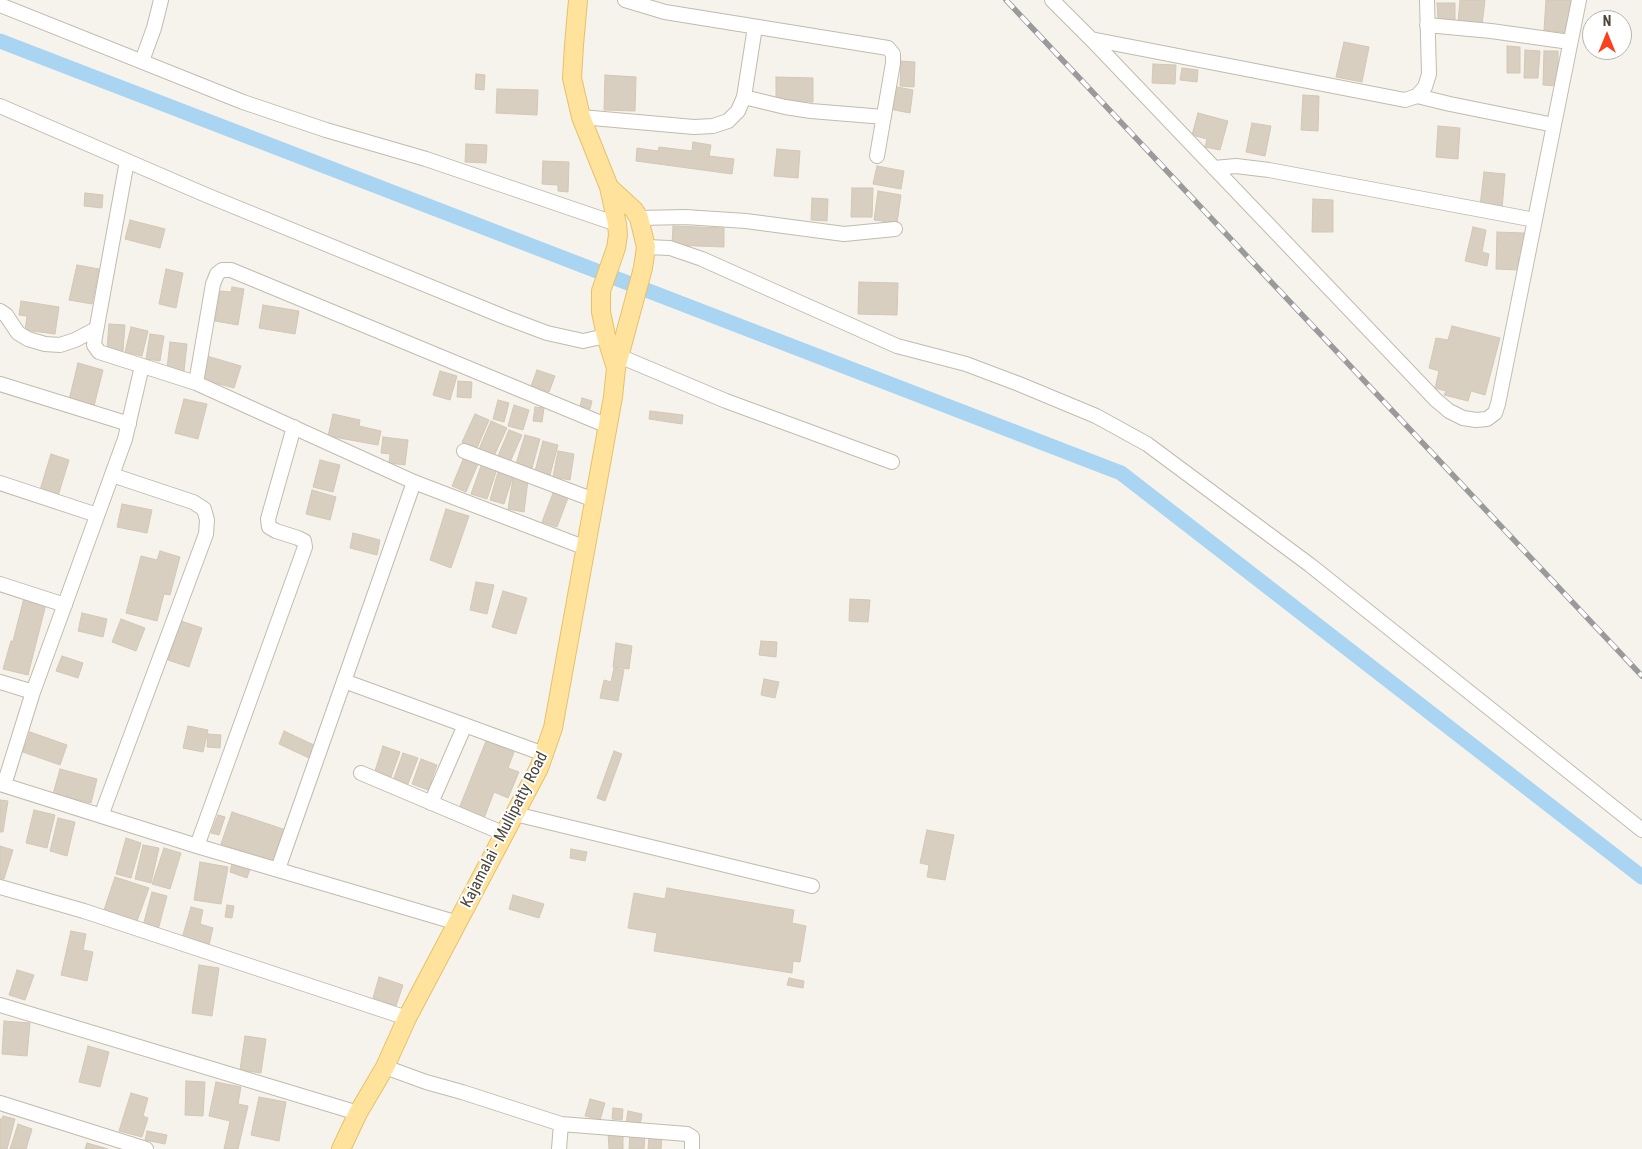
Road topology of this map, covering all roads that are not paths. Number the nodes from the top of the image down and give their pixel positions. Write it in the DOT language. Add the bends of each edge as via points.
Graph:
graph roads {
  1 [pos="161,0"];
  2 [pos="578,0"];
  3 [pos="625,0"];
  4 [pos="1052,0"];
  5 [pos="1427,0"];
  6 [pos="1579,0"];
  7 [pos="0,5"];
  8 [pos="1427,25"];
  9 [pos="755,27"];
  10 [pos="1092,39"];
  11 [pos="1570,42"];
  12 [pos="142,61"];
  13 [pos="1421,91"];
  14 [pos="744,97"];
  15 [pos="0,106"];
  16 [pos="581,117"];
  17 [pos="884,117"];
  18 [pos="1554,125"];
  19 [pos="877,156"];
  20 [pos="127,161"];
  21 [pos="1214,168"];
  22 [pos="609,187"];
  23 [pos="639,218"];
  24 [pos="1535,220"];
  25 [pos="617,224"];
  26 [pos="895,229"];
  27 [pos="646,247"];
  28 [pos="0,311"];
  29 [pos="96,329"];
  30 [pos="606,336"];
  31 [pos="617,362"];
  32 [pos="142,366"];
  33 [pos="0,384"];
  34 [pos="196,384"];
  35 [pos="129,424"];
  36 [pos="608,426"];
  37 [pos="294,427"];
  38 [pos="464,451"];
  39 [pos="892,462"];
  40 [pos="112,475"];
  41 [pos="414,482"];
  42 [pos="0,483"];
  43 [pos="594,500"];
  44 [pos="97,515"];
  45 [pos="586,548"];
  46 [pos="0,584"];
  47 [pos="65,605"];
  48 [pos="344,681"];
  49 [pos="0,682"];
  50 [pos="33,692"];
  51 [pos="465,725"];
  52 [pos="544,754"];
  53 [pos="361,774"];
  54 [pos="2,784"];
  55 [pos="432,803"];
  56 [pos="515,814"];
  57 [pos="101,816"];
  58 [pos="1642,830"];
  59 [pos="505,834"];
  60 [pos="197,846"];
  61 [pos="278,870"];
  62 [pos="812,886"];
  63 [pos="0,887"];
  64 [pos="458,923"];
  65 [pos="0,1005"];
  66 [pos="407,1018"];
  67 [pos="385,1067"];
  68 [pos="0,1103"];
  69 [pos="358,1113"];
  70 [pos="561,1124"];
  71 [pos="146,1149"];
  72 [pos="341,1149"];
  73 [pos="560,1149"];
  74 [pos="692,1149"];
  1 -- 12 [label="street"];
  2 -- 16 [label="main road, Kajamalai - Mullipatty Road" via="572,78"];
  3 -- 9 [label="street" via="665,12"];
  4 -- 10 [label="street"];
  5 -- 8 [label="street"];
  6 -- 11 [label="street"];
  7 -- 12 [label="street"];
  8 -- 11 [label="street"];
  8 -- 13 [label="street" via="1429,74"];
  9 -- 14 [label="street"];
  9 -- 17 [label="street" via="888,48 893,54 893,63"];
  10 -- 13 [label="street" via="1405,100"];
  10 -- 21 [label="street"];
  11 -- 18 [label="street"];
  12 -- 25 [label="street" via="243,102 426,159"];
  13 -- 18 [label="street" via="1437,101"];
  14 -- 16 [label="street" via="738,111 728,121 713,126"];
  14 -- 17 [label="street" via="794,108"];
  15 -- 20 [label="street"];
  16 -- 22 [label="main road, Kajamalai - Mullipatty Road"];
  17 -- 19 [label="street"];
  18 -- 24 [label="street"];
  20 -- 29 [label="street"];
  20 -- 30 [label="street" via="547,333 583,341"];
  21 -- 24 [label="street" via="1260,168"];
  21 -- 24 [label="street" via="1436,400 1463,418 1487,419 1495,413"];
  22 -- 23 [label="main road, Kajamalai - Mullipatty Road"];
  22 -- 25 [label="main road, Kajamalai - Mullipatty Road"];
  23 -- 26 [label="street" via="746,220 844,234"];
  23 -- 27 [label="main road, Kajamalai - Mullipatty Road"];
  25 -- 30 [label="main road, Kajamalai - Mullipatty Road" via="616,248 601,291"];
  27 -- 31 [label="main road, Kajamalai - Mullipatty Road" via="644,268"];
  27 -- 58 [label="street" via="670,248 694,256 897,346 966,364 1019,384 1096,416 1147,444 1310,565"];
  28 -- 29 [label="street" via="18,333 45,344 60,345"];
  29 -- 32 [label="street" via="94,345 99,352"];
  30 -- 31 [label="main road, Kajamalai - Mullipatty Road"];
  31 -- 36 [label="main road, Kajamalai - Mullipatty Road"];
  31 -- 39 [label="street"];
  32 -- 34 [label="street"];
  32 -- 35 [label="street"];
  33 -- 35 [label="street"];
  34 -- 36 [label="street" via="213,284 222,270 232,270"];
  34 -- 37 [label="street"];
  35 -- 40 [label="street"];
  36 -- 43 [label="main road, Kajamalai - Mullipatty Road"];
  37 -- 41 [label="street"];
  37 -- 60 [label="street" via="268,519 269,527 304,541 305,547"];
  38 -- 43 [label="street"];
  40 -- 44 [label="street"];
  40 -- 57 [label="street" via="193,502 204,509 207,520 206,534"];
  41 -- 45 [label="street"];
  41 -- 48 [label="street"];
  42 -- 44 [label="street"];
  43 -- 45 [label="main road, Kajamalai - Mullipatty Road"];
  44 -- 47 [label="street"];
  45 -- 52 [label="main road, Kajamalai - Mullipatty Road" via="553,728"];
  46 -- 47 [label="street"];
  47 -- 50 [label="street"];
  48 -- 51 [label="street"];
  48 -- 61 [label="street"];
  49 -- 50 [label="street"];
  50 -- 54 [label="street"];
  51 -- 52 [label="street"];
  51 -- 55 [label="street"];
  52 -- 56 [label="main road, Kajamalai - Mullipatty Road"];
  53 -- 55 [label="street"];
  54 -- 57 [label="street"];
  55 -- 59 [label="street"];
  56 -- 59 [label="main road, Kajamalai - Mullipatty Road"];
  56 -- 62 [label="street"];
  57 -- 60 [label="street"];
  59 -- 64 [label="main road, Kajamalai - Mullipatty Road"];
  60 -- 61 [label="street"];
  61 -- 64 [label="street"];
  63 -- 66 [label="street" via="84,911"];
  64 -- 66 [label="main road, Kajamalai - Mullipatty Road"];
  65 -- 69 [label="street"];
  66 -- 67 [label="main road, Kajamalai - Mullipatty Road"];
  67 -- 69 [label="main road, Kajamalai - Mullipatty Road"];
  67 -- 70 [label="street"];
  68 -- 71 [label="street"];
  69 -- 72 [label="main road, Kajamalai - Mullipatty Road"];
  70 -- 73 [label="street"];
  70 -- 74 [label="street" via="687,1134 692,1137"];
}
